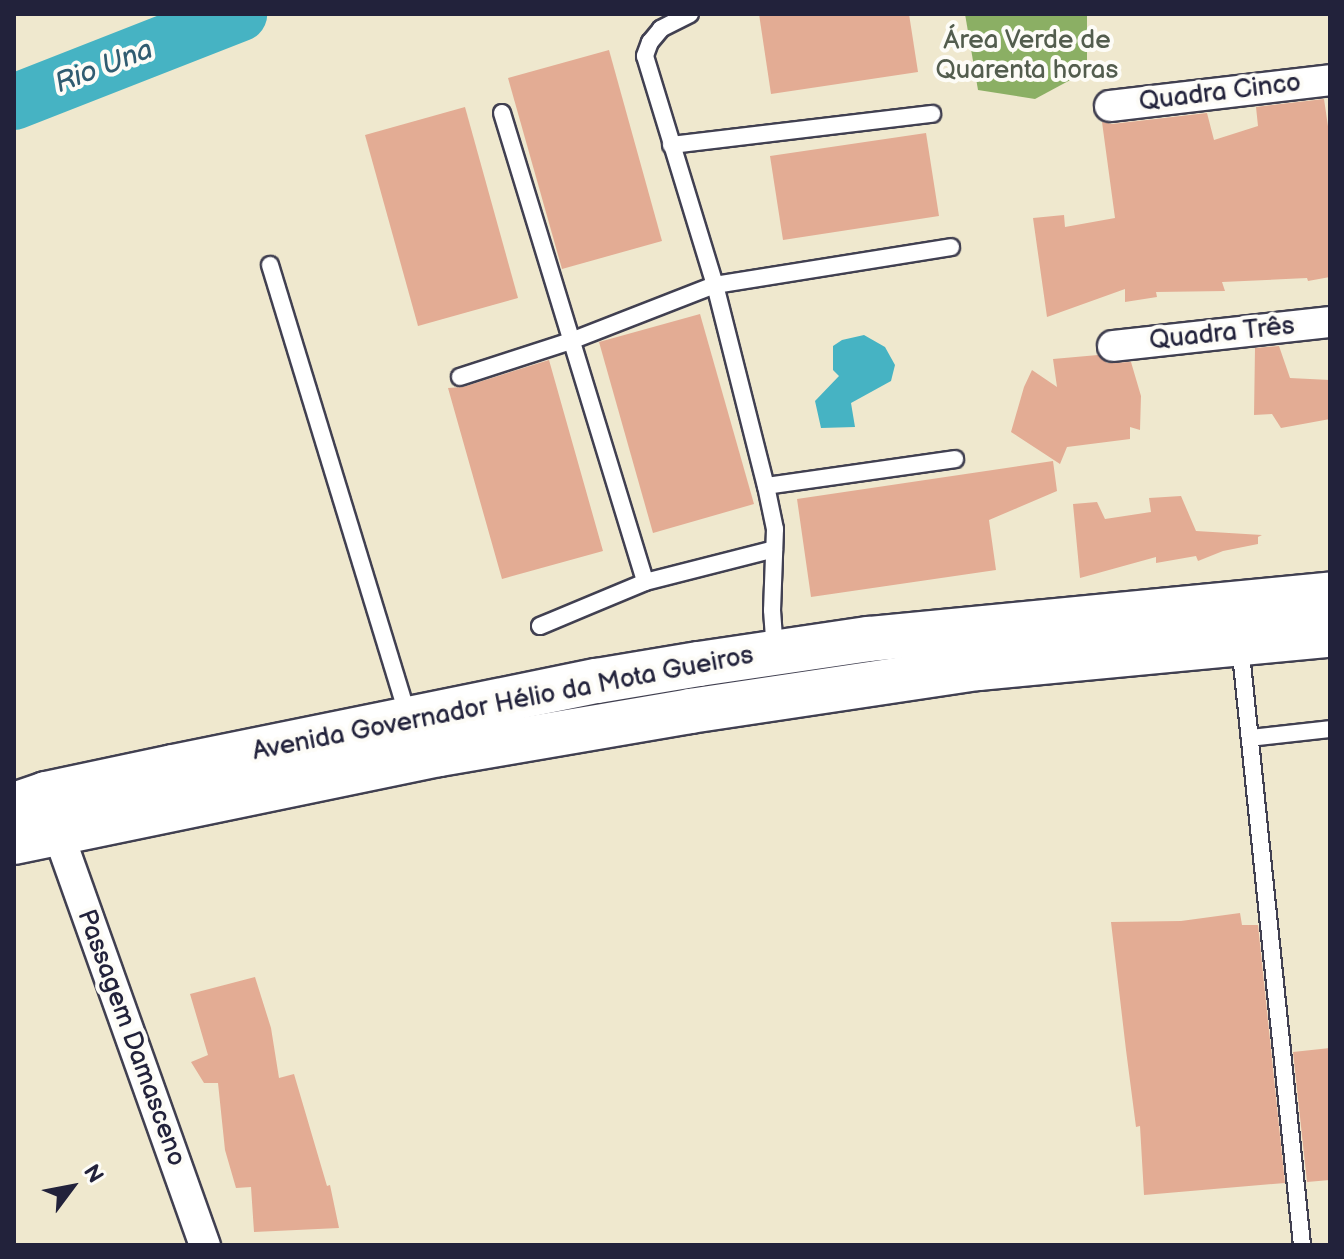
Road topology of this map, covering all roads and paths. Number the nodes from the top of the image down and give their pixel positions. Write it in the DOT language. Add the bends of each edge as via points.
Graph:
graph roads {
  1 [pos="690,14"];
  2 [pos="1330,80"];
  3 [pos="1110,106"];
  4 [pos="502,113"];
  5 [pos="932,114"];
  6 [pos="671,145"];
  7 [pos="951,247"];
  8 [pos="270,265"];
  9 [pos="715,285"];
  10 [pos="1330,322"];
  11 [pos="571,341"];
  12 [pos="1113,346"];
  13 [pos="460,377"];
  14 [pos="955,459"];
  15 [pos="766,486"];
  16 [pos="774,549"];
  17 [pos="645,582"];
  18 [pos="1330,595"];
  19 [pos="540,626"];
  20 [pos="1330,635"];
  21 [pos="1240,642"];
  22 [pos="775,654"];
  23 [pos="410,720"];
  24 [pos="1330,729"];
  25 [pos="1250,738"];
  26 [pos="14,805"];
  27 [pos="57,830"];
  28 [pos="14,842"];
  29 [pos="205,1245"];
  30 [pos="1302,1245"];
  1 -- 6 [label="lane" via="661,29 645,56"];
  2 -- 3 [label="street, Quadra Cinco"];
  4 -- 11 [label="lane"];
  5 -- 6 [label="lane"];
  6 -- 9 [label="lane"];
  7 -- 9 [label="lane"];
  8 -- 23 [label="lane"];
  9 -- 11 [label="lane"];
  9 -- 15 [label="lane"];
  10 -- 12 [label="street, Quadra Três"];
  11 -- 13 [label="lane"];
  11 -- 17 [label="lane"];
  14 -- 15 [label="lane"];
  15 -- 16 [label="lane"];
  16 -- 17 [label="lane"];
  16 -- 22 [label="lane"];
  17 -- 19 [label="lane"];
  18 -- 22 [label="main road, Avenida Governador Hélio da Mota Gueiros" via="869,639"];
  20 -- 21 [label="main road, Avenida Governador Hélio da Mota Gueiros"];
  21 -- 25 [label="lane"];
  21 -- 27 [label="main road, Avenida Governador Hélio da Mota Gueiros" via="979,668 690,711 439,754"];
  22 -- 23 [label="main road, Avenida Governador Hélio da Mota Gueiros" via="597,681"];
  23 -- 26 [label="main road, Avenida Governador Hélio da Mota Gueiros" via="46,794"];
  24 -- 25 [label="lane"];
  25 -- 30 [label="lane"];
  27 -- 28 [label="main road, Avenida Governador Hélio da Mota Gueiros"];
  27 -- 29 [label="street, Passagem Damasceno"];
}
